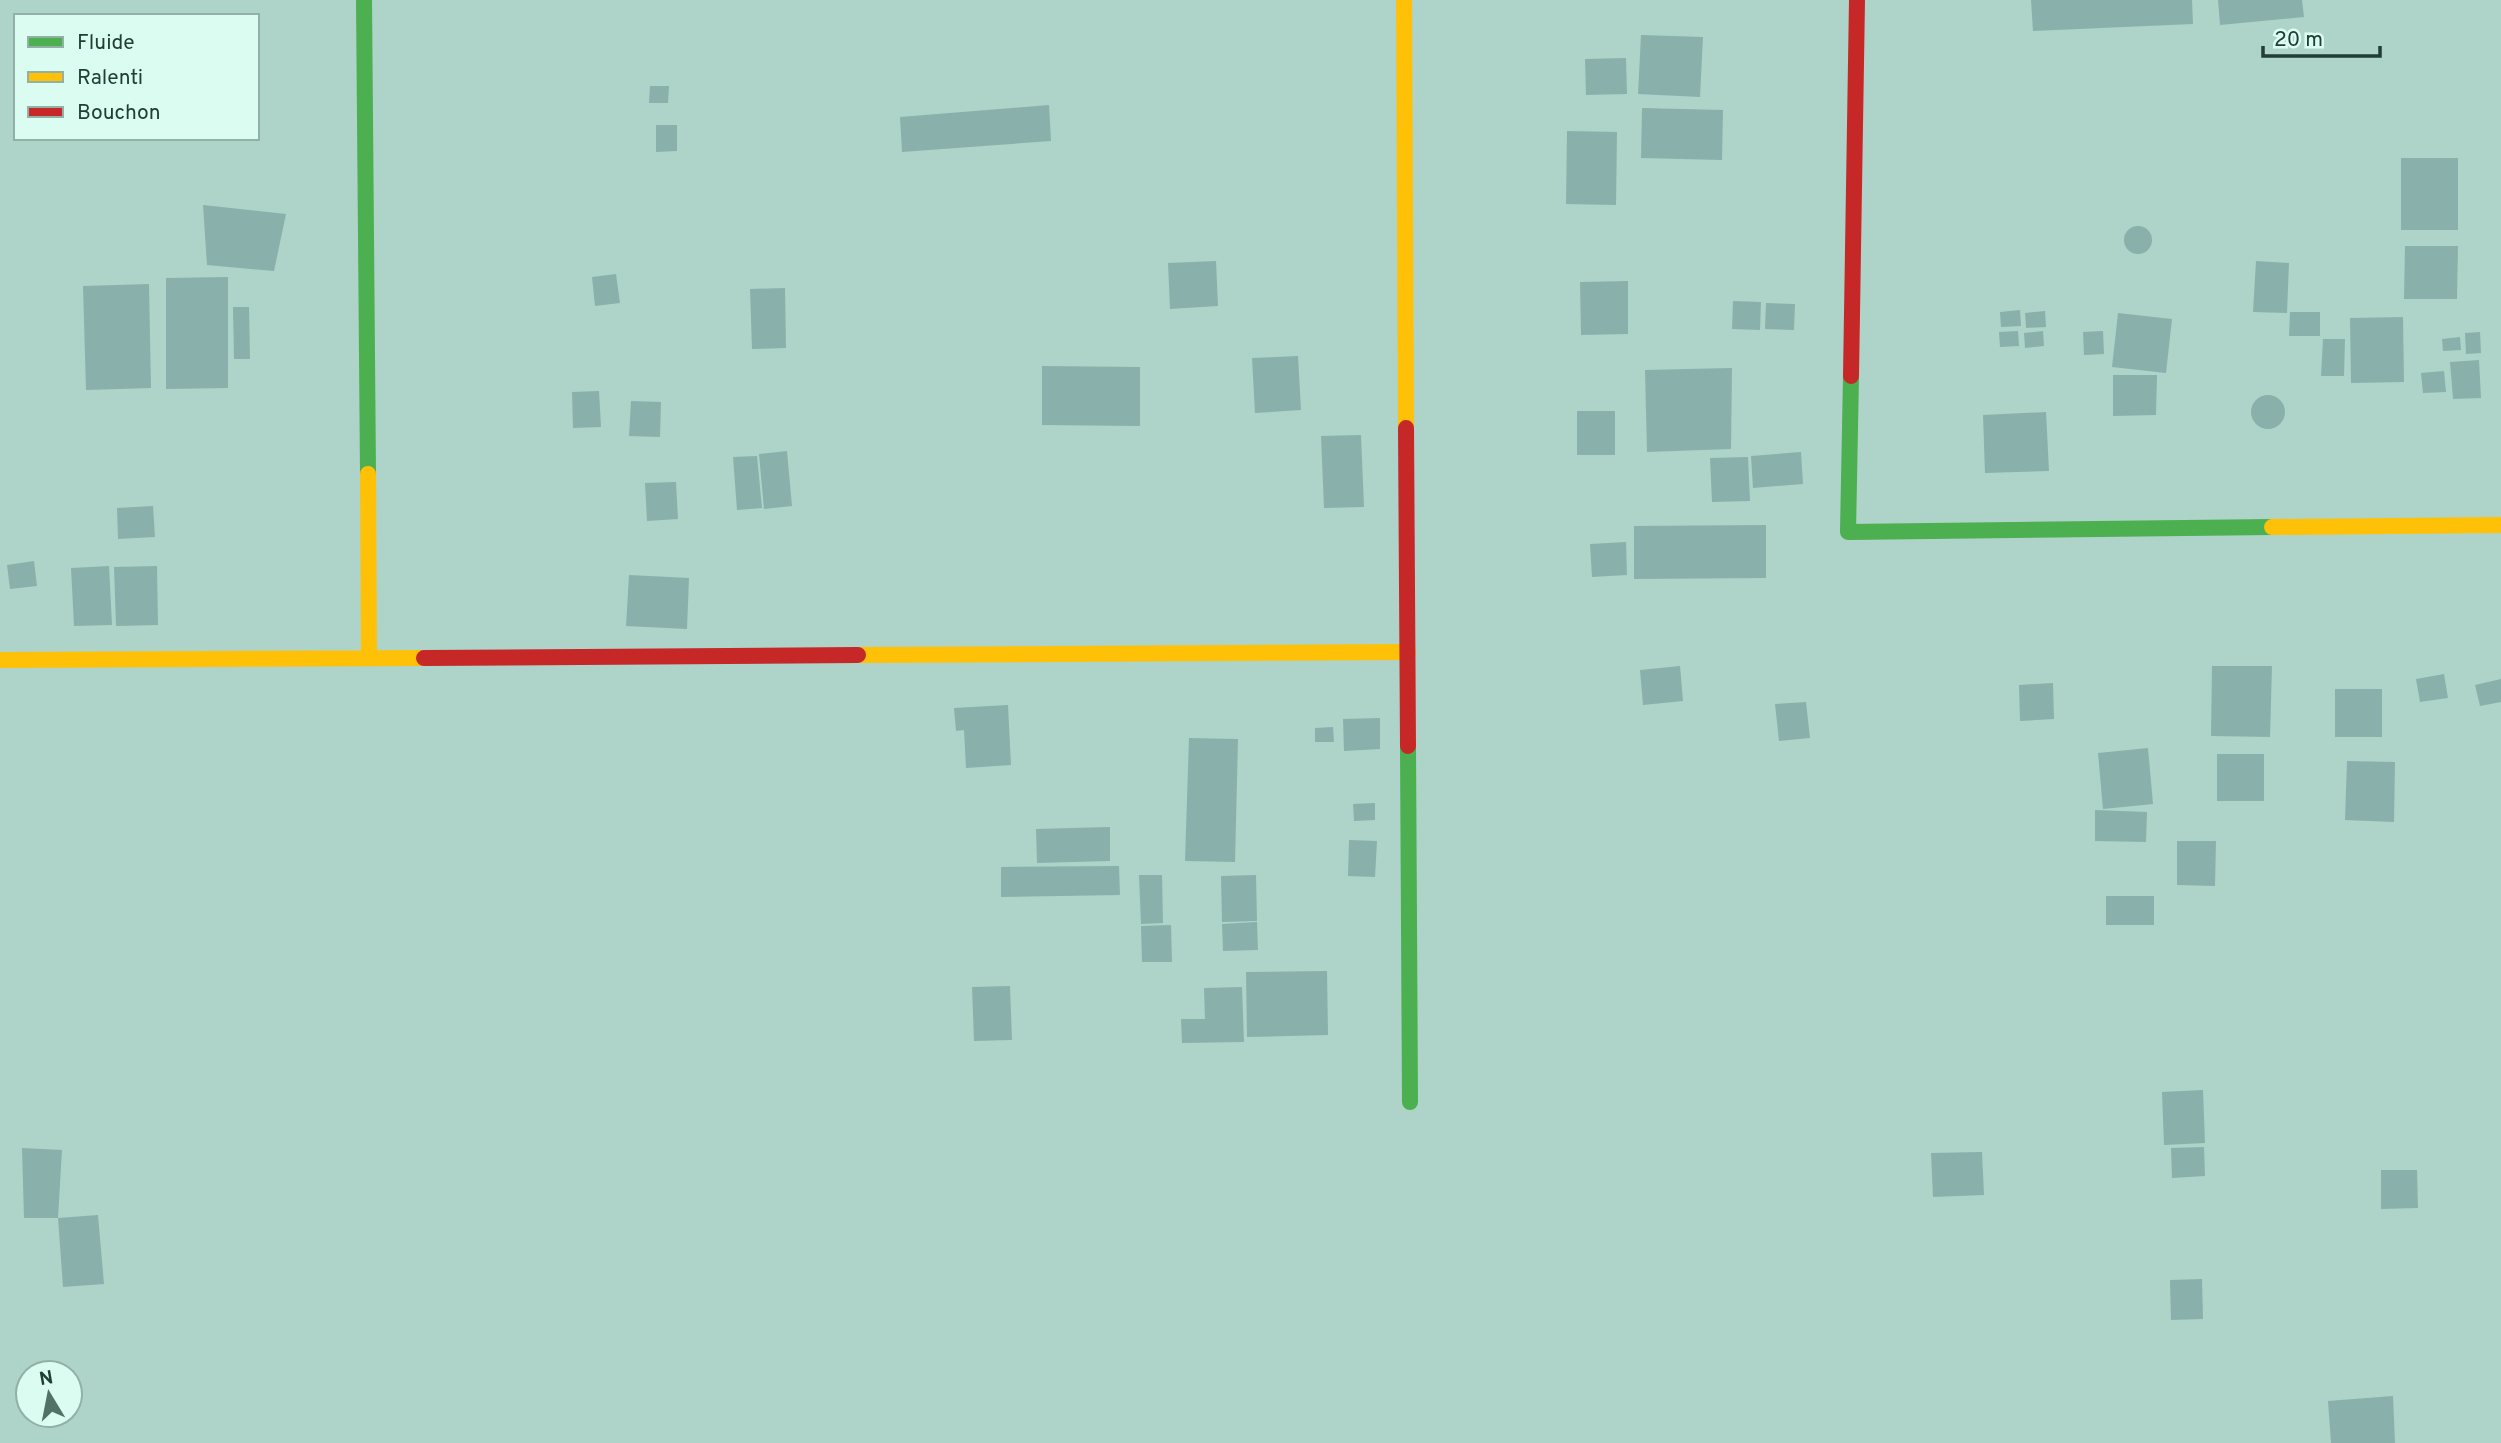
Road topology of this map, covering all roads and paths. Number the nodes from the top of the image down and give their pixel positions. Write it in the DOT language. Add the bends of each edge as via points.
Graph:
graph roads {
  1 [pos="364,0"];
  2 [pos="1404,0"];
  3 [pos="1857,0"];
  4 [pos="2501,525"];
  5 [pos="1408,652"];
  6 [pos="369,658"];
  7 [pos="0,660"];
  8 [pos="1410,1102"];
  1 -- 6 [label="street"];
  2 -- 5 [label="street"];
  3 -- 4 [label="street" via="1848,532"];
  5 -- 6 [label="street"];
  5 -- 8 [label="street"];
  6 -- 7 [label="street"];
}
